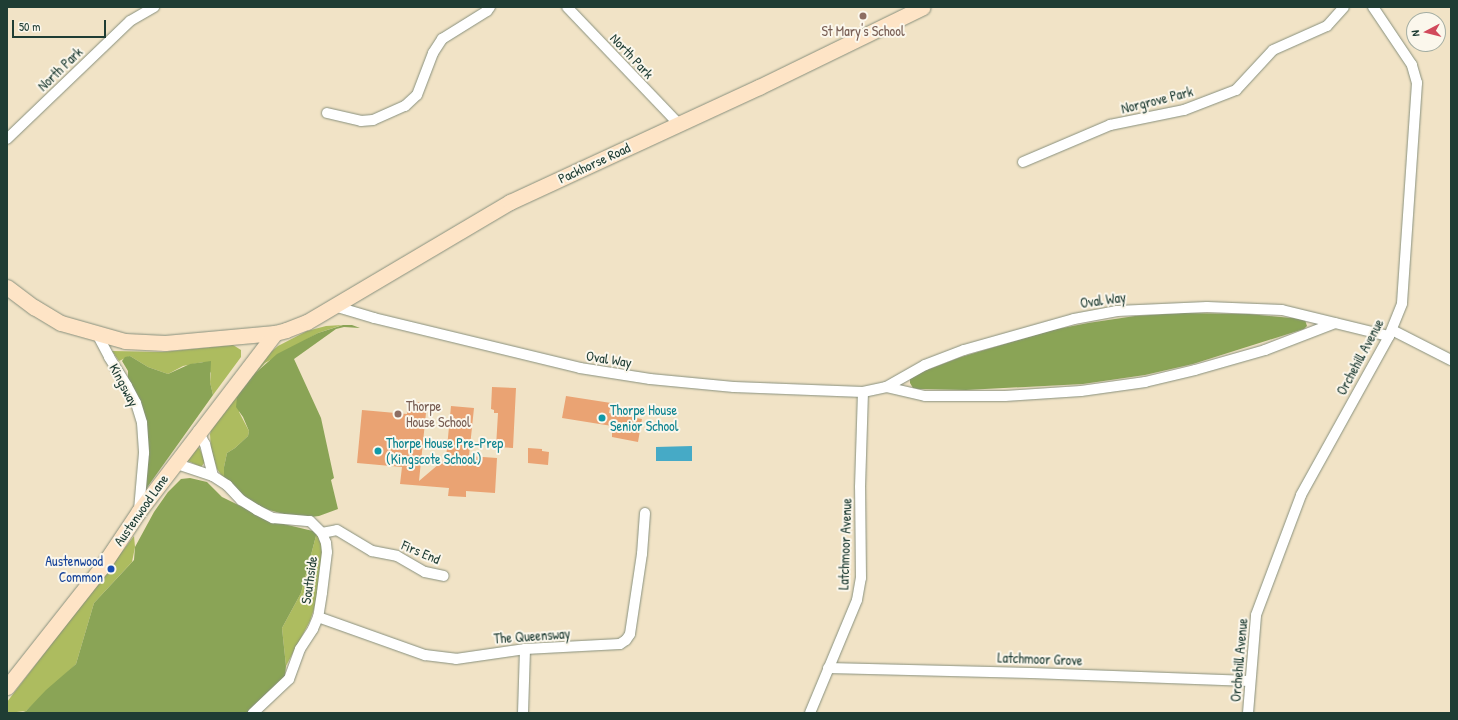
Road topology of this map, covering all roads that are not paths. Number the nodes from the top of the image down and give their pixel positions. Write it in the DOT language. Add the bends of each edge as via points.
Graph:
graph roads {
  1 [pos="154,7"];
  2 [pos="490,7"];
  3 [pos="567,7"];
  4 [pos="923,7"];
  5 [pos="1344,7"];
  6 [pos="1373,7"];
  7 [pos="327,113"];
  8 [pos="678,123"];
  9 [pos="7,139"];
  10 [pos="1023,162"];
  11 [pos="7,287"];
  12 [pos="334,306"];
  13 [pos="1335,324"];
  14 [pos="274,333"];
  15 [pos="1391,333"];
  16 [pos="97,334"];
  17 [pos="1451,360"];
  18 [pos="886,387"];
  19 [pos="864,392"];
  20 [pos="198,431"];
  21 [pos="174,463"];
  22 [pos="213,476"];
  23 [pos="139,511"];
  24 [pos="645,513"];
  25 [pos="322,533"];
  26 [pos="444,576"];
  27 [pos="318,617"];
  28 [pos="526,648"];
  29 [pos="828,668"];
  30 [pos="1250,680"];
  31 [pos="7,687"];
  32 [pos="253,713"];
  33 [pos="523,713"];
  34 [pos="810,713"];
  35 [pos="1248,713"];
  1 -- 9 [label="street, North Park" via="130,20"];
  2 -- 7 [label="street" via="442,39 433,53 417,95 405,106 373,120 361,121"];
  3 -- 8 [label="street, North Park"];
  4 -- 8 [label="main road, Packhorse Road" via="759,87"];
  5 -- 10 [label="street, Norgrove Park" via="1327,26 1273,50 1236,90 1184,110 1110,125"];
  6 -- 15 [label="street, Orchehill Avenue" via="1412,65 1417,83 1402,303"];
  8 -- 12 [label="main road, Packhorse Road" via="510,202"];
  11 -- 16 [label="main road, Kingsway" via="34,308 61,323"];
  12 -- 14 [label="main road, Packhorse Road" via="307,322"];
  12 -- 19 [label="street, Oval Way" via="580,368 650,379 734,387"];
  13 -- 15 [label="street, Oval Way"];
  13 -- 18 [label="street, Oval Way" via="1265,350 1145,382 1081,391 1005,396 925,396"];
  13 -- 18 [label="street, Oval Way" via="1282,310 1208,307 1117,311 1074,319 964,350 925,364"];
  14 -- 16 [label="main road, Kingsway" via="165,343 125,341"];
  14 -- 20 [label="main road, Austenwood Lane"];
  15 -- 17 [label="street, Oval Way"];
  15 -- 30 [label="street, Orchehill Avenue" via="1301,495 1256,615"];
  16 -- 23 [label="street, Kingsway" via="128,386 142,423 144,454"];
  18 -- 19 [label="street, Oval Way"];
  19 -- 29 [label="street, Latchmoor Avenue" via="860,487 861,578 857,600"];
  20 -- 21 [label="main road, Austenwood Lane"];
  20 -- 22 [label="street" via="205,444"];
  21 -- 22 [label="street"];
  21 -- 23 [label="main road, Austenwood Lane"];
  22 -- 25 [label="street" via="257,510 273,518 310,521"];
  23 -- 31 [label="main road, Austenwood Lane" via="101,568"];
  24 -- 28 [label="street, The Queensway" via="642,554 630,634 626,640 620,644 599,646"];
  25 -- 26 [label="street, Firs End" via="337,530 372,551 397,556 425,572"];
  25 -- 27 [label="street, Southside" via="327,552"];
  27 -- 28 [label="street, The Queensway" via="424,655 456,659"];
  27 -- 32 [label="street, Southside" via="300,650 289,679"];
  28 -- 33 [label="street"];
  29 -- 30 [label="street, Latchmoor Grove"];
  29 -- 34 [label="street, Latchmoor Avenue"];
  30 -- 35 [label="street, Orchehill Avenue"];
}
